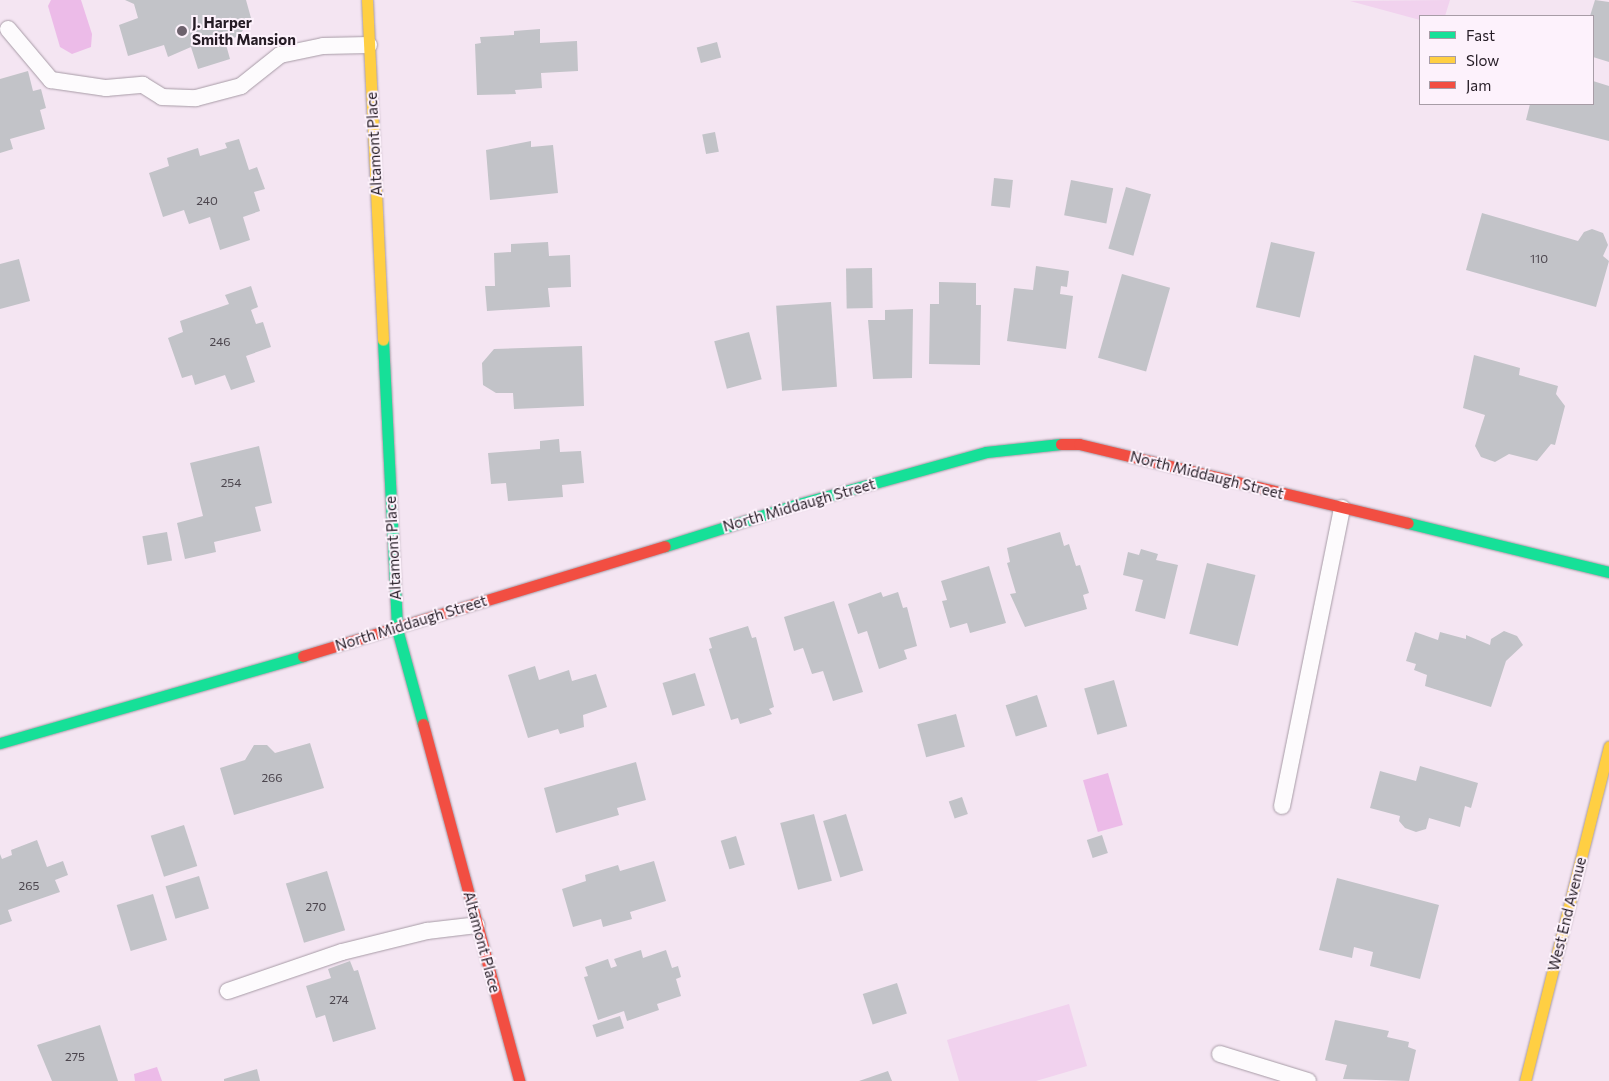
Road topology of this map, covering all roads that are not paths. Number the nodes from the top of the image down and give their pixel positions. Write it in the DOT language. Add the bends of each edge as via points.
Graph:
graph roads {
  1 [pos="367,0"];
  2 [pos="8,29"];
  3 [pos="369,45"];
  4 [pos="1342,508"];
  5 [pos="1609,572"];
  6 [pos="397,629"];
  7 [pos="0,743"];
  8 [pos="1609,746"];
  9 [pos="1282,806"];
  10 [pos="477,926"];
  11 [pos="228,990"];
  12 [pos="1220,1054"];
  13 [pos="519,1081"];
  14 [pos="1308,1081"];
  15 [pos="1525,1081"];
  1 -- 3 [label="street, Altamont Place"];
  2 -- 3 [label="lane" via="51,80 106,88 143,85 162,97 196,98 241,86 280,55 323,46"];
  3 -- 6 [label="street, Altamont Place"];
  4 -- 5 [label="street, North Middaugh Street"];
  4 -- 6 [label="street, North Middaugh Street" via="1079,444 1038,444 986,452 795,505"];
  4 -- 9 [label="lane"];
  6 -- 7 [label="street, North Middaugh Street"];
  6 -- 10 [label="street, Altamont Place"];
  8 -- 15 [label="street, West End Avenue"];
  10 -- 11 [label="lane" via="427,931 342,952"];
  10 -- 13 [label="street, Altamont Place"];
  12 -- 14 [label="lane"];
}
